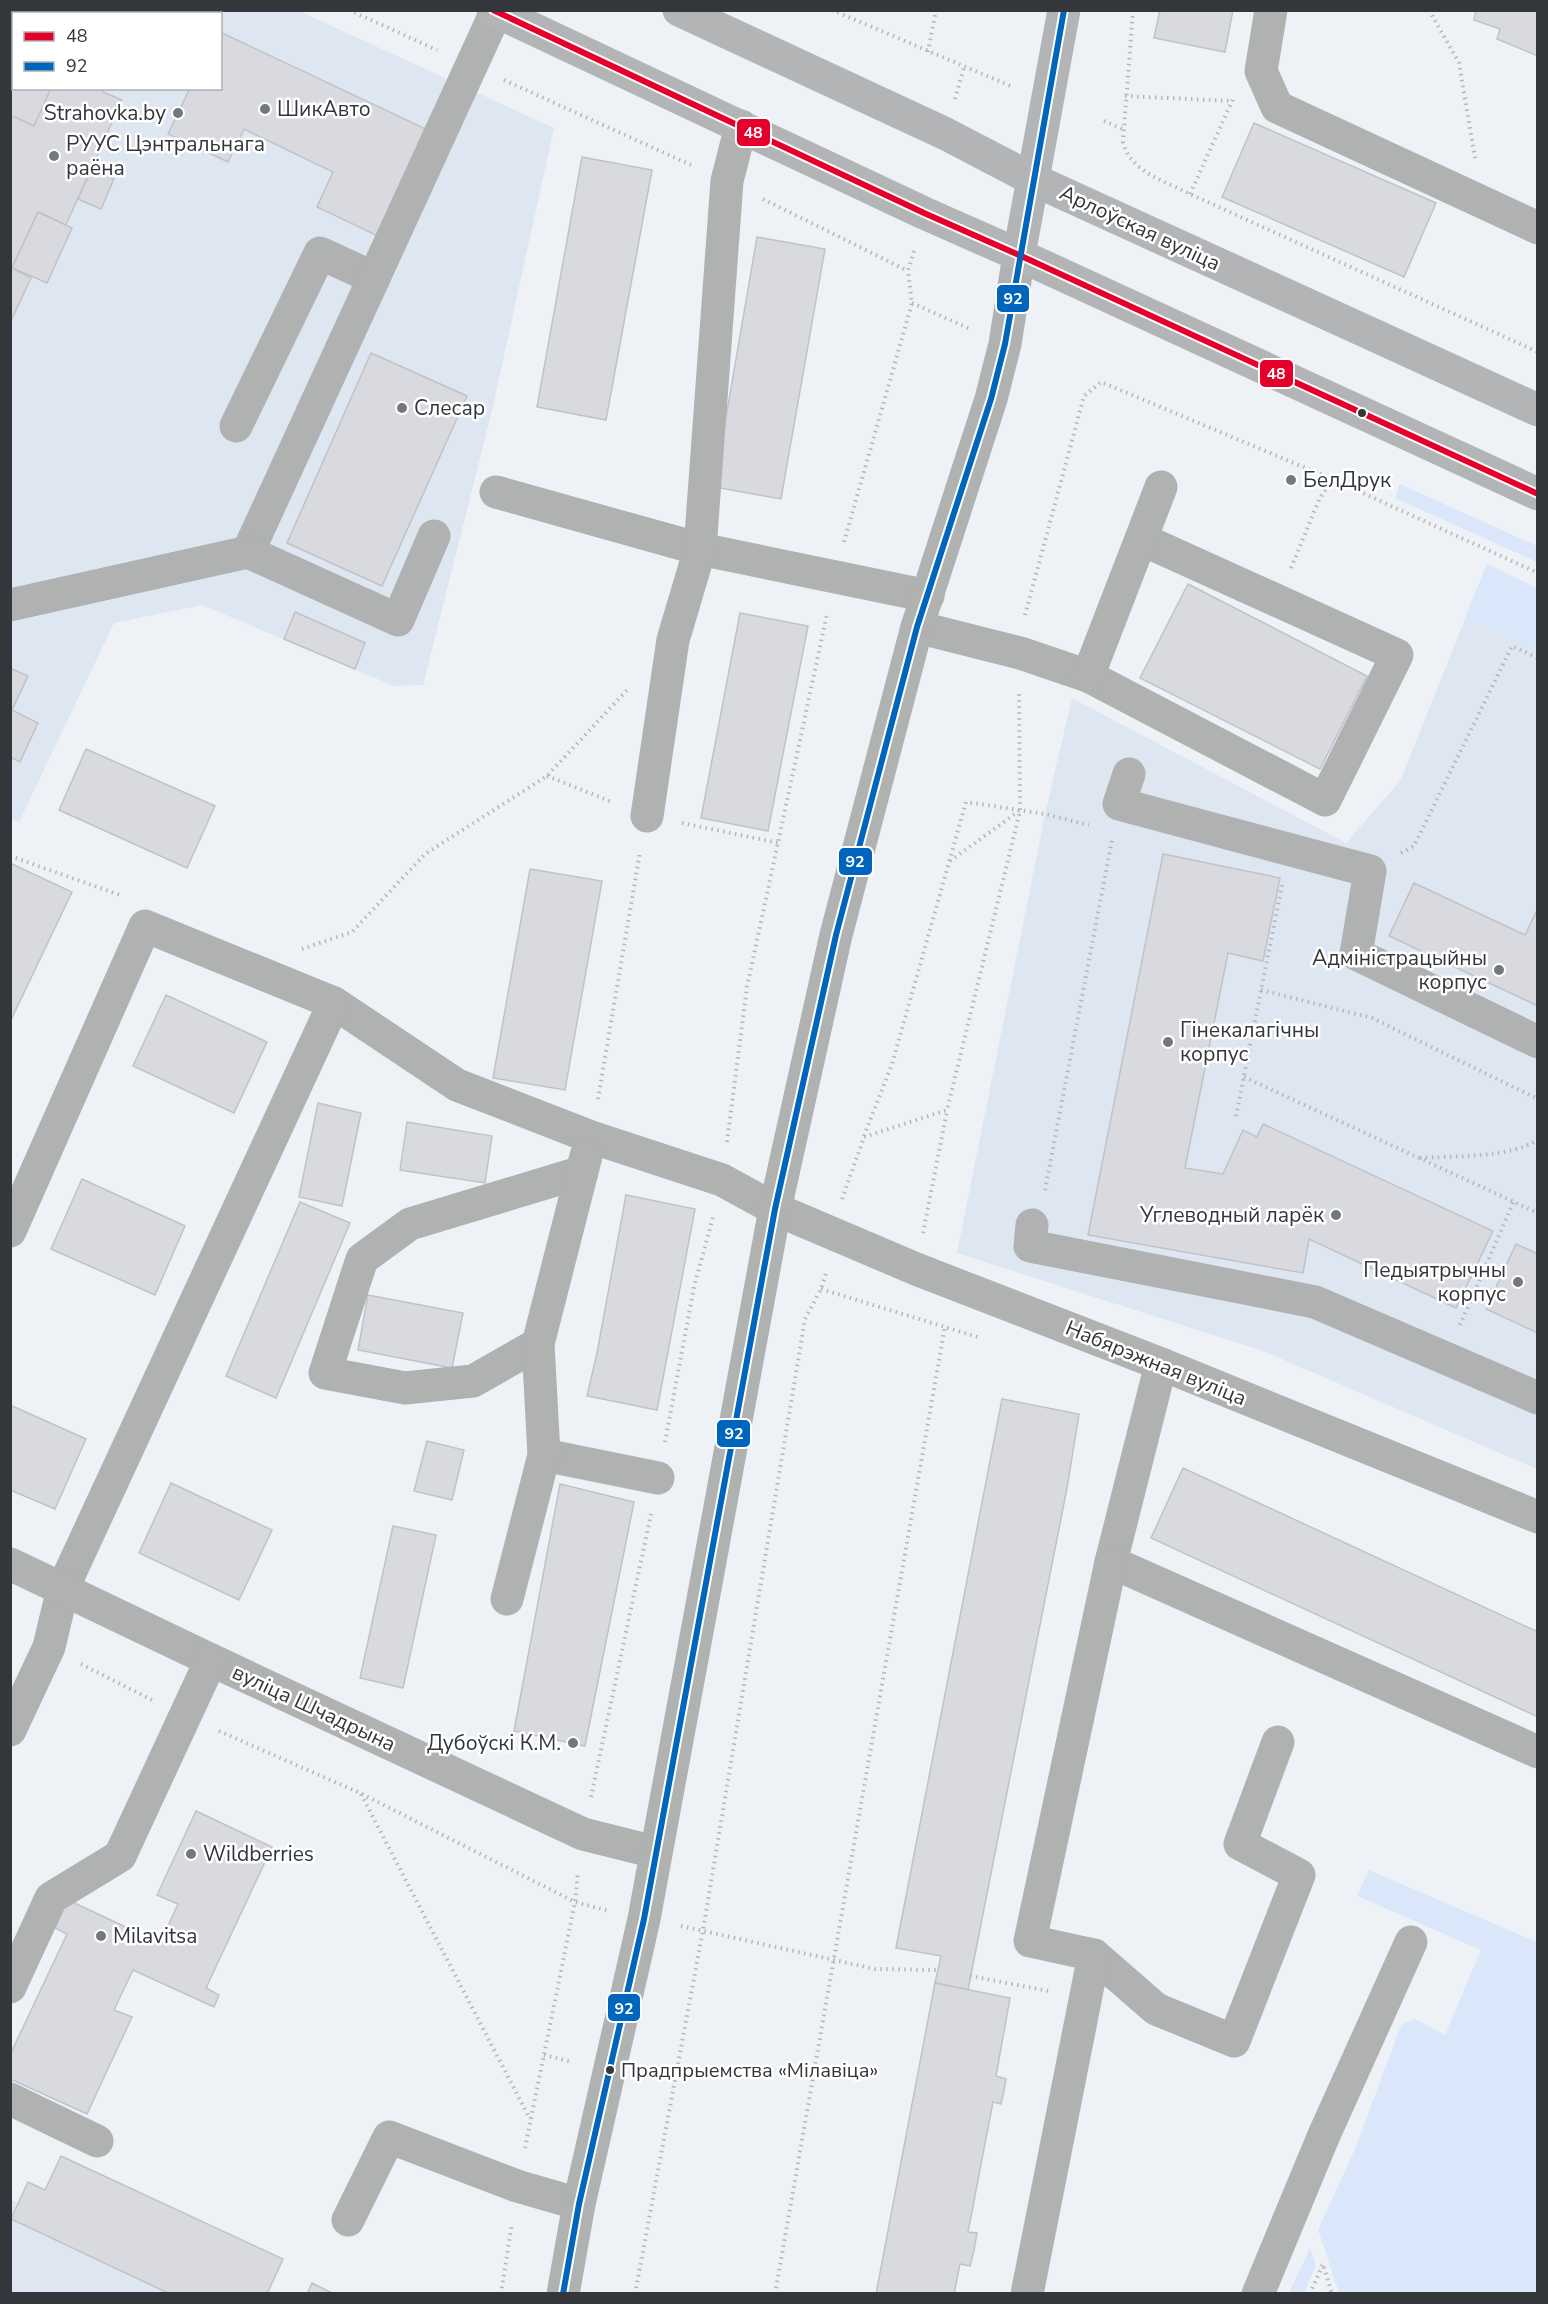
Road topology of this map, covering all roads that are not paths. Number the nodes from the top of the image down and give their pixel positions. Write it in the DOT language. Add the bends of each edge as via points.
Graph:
graph roads {
  1 [pos="679,10"];
  2 [pos="1064,10"];
  3 [pos="1271,10"];
  4 [pos="494,11"];
  5 [pos="741,126"];
  6 [pos="1034,180"];
  7 [pos="1538,228"];
  8 [pos="1019,255"];
  9 [pos="374,278"];
  10 [pos="1538,410"];
  11 [pos="236,426"];
  12 [pos="1161,486"];
  13 [pos="496,492"];
  14 [pos="1538,494"];
  15 [pos="434,536"];
  16 [pos="1142,539"];
  17 [pos="700,549"];
  18 [pos="248,552"];
  19 [pos="928,596"];
  20 [pos="10,605"];
  21 [pos="917,627"];
  22 [pos="1088,676"];
  23 [pos="1129,774"];
  24 [pos="647,816"];
  25 [pos="334,1004"];
  26 [pos="1538,1042"];
  27 [pos="591,1137"];
  28 [pos="582,1172"];
  29 [pos="775,1209"];
  30 [pos="1032,1226"];
  31 [pos="10,1231"];
  32 [pos="538,1344"];
  33 [pos="1161,1364"];
  34 [pos="1538,1398"];
  35 [pos="544,1455"];
  36 [pos="658,1478"];
  37 [pos="1538,1517"];
  38 [pos="1111,1562"];
  39 [pos="10,1564"];
  40 [pos="63,1588"];
  41 [pos="507,1599"];
  42 [pos="211,1660"];
  43 [pos="10,1730"];
  44 [pos="1278,1742"];
  45 [pos="1538,1752"];
  46 [pos="655,1852"];
  47 [pos="1411,1942"];
  48 [pos="1094,1955"];
  49 [pos="10,1987"];
  50 [pos="10,2099"];
  51 [pos="97,2141"];
  52 [pos="579,2204"];
  53 [pos="348,2220"];
  54 [pos="563,2294"];
  55 [pos="1027,2294"];
  56 [pos="1258,2294"];
  1 -- 6 [label="main road, Арлоўская вуліца" via="946,134"];
  2 -- 6 [label="main road"];
  3 -- 7 [label="street" via="1261,70 1277,107"];
  4 -- 5 [label="main road"];
  4 -- 9 [label="street"];
  5 -- 8 [label="main road"];
  5 -- 17 [label="street" via="727,181"];
  6 -- 8 [label="main road"];
  6 -- 10 [label="main road, Арлоўская вуліца"];
  8 -- 14 [label="main road"];
  8 -- 19 [label="street" via="1005,344 991,399"];
  9 -- 11 [label="street" via="320,253"];
  9 -- 18 [label="street"];
  12 -- 16 [label="street"];
  13 -- 17 [label="street"];
  15 -- 18 [label="street" via="398,620"];
  16 -- 22 [label="street"];
  16 -- 22 [label="street" via="1397,655 1325,800"];
  17 -- 19 [label="street"];
  17 -- 24 [label="street" via="673,640"];
  18 -- 20 [label="street"];
  19 -- 21 [label="street"];
  21 -- 22 [label="street" via="1020,653"];
  21 -- 29 [label="street" via="836,935"];
  23 -- 26 [label="street" via="1119,804 1370,871 1356,954"];
  25 -- 27 [label="street, Набярэжная вуліца" via="457,1085"];
  25 -- 31 [label="street, Набярэжная вуліца" via="145,926"];
  25 -- 40 [label="street"];
  27 -- 28 [label="street"];
  27 -- 29 [label="street, Набярэжная вуліца" via="722,1180"];
  28 -- 32 [label="street"];
  28 -- 32 [label="street" via="410,1224 362,1259 325,1373 405,1388 472,1381"];
  29 -- 33 [label="street, Набярэжная вуліца" via="916,1269"];
  29 -- 46 [label="street"];
  30 -- 34 [label="street" via="1030,1246 1315,1302"];
  32 -- 35 [label="street"];
  33 -- 37 [label="street, Набярэжная вуліца"];
  33 -- 38 [label="street"];
  35 -- 36 [label="street"];
  35 -- 41 [label="street"];
  38 -- 45 [label="street"];
  38 -- 48 [label="street" via="1030,1941"];
  39 -- 40 [label="street, вуліца Шчадрына"];
  40 -- 42 [label="street, вуліца Шчадрына"];
  40 -- 43 [label="street" via="49,1647"];
  42 -- 46 [label="street, вуліца Шчадрына" via="583,1834"];
  42 -- 49 [label="street" via="120,1856 51,1898"];
  44 -- 48 [label="street" via="1240,1844 1299,1875 1234,2041 1156,2009"];
  46 -- 52 [label="street" via="644,1919"];
  47 -- 56 [label="street"];
  48 -- 55 [label="street"];
  50 -- 51 [label="street"];
  52 -- 53 [label="street" via="517,2186 389,2137"];
  52 -- 54 [label="street"];
}
